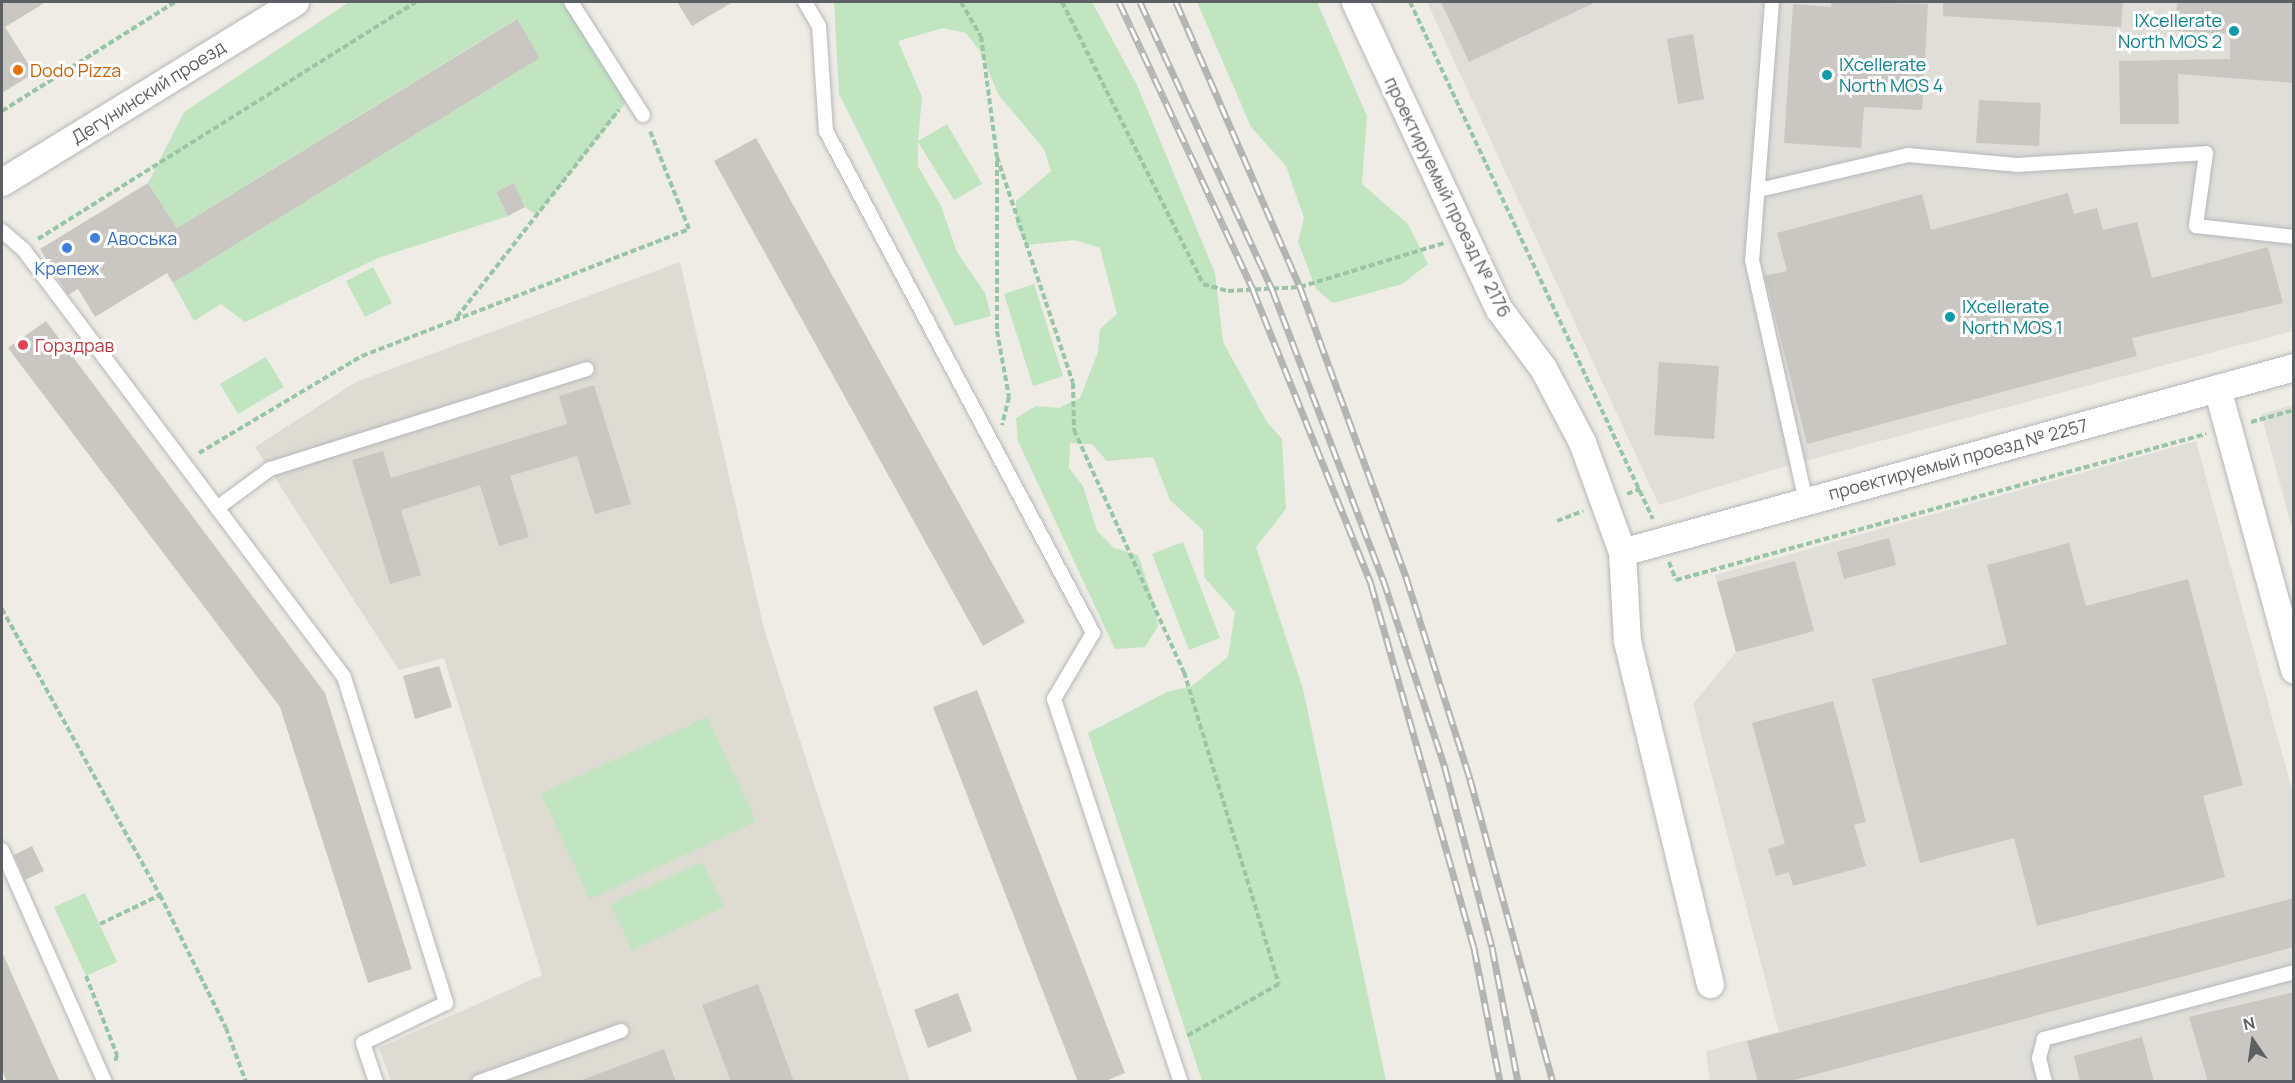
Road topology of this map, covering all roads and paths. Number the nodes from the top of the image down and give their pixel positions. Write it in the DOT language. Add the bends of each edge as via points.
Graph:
graph roads {
  1 [pos="175,2"];
  2 [pos="294,2"];
  3 [pos="416,2"];
  4 [pos="571,2"];
  5 [pos="805,2"];
  6 [pos="962,2"];
  7 [pos="1062,2"];
  8 [pos="1355,2"];
  9 [pos="1772,2"];
  10 [pos="631,96"];
  11 [pos="2,111"];
  12 [pos="643,115"];
  13 [pos="997,157"];
  14 [pos="2,182"];
  15 [pos="1760,190"];
  16 [pos="2,231"];
  17 [pos="1466,236"];
  18 [pos="2294,237"];
  19 [pos="23,249"];
  20 [pos="457,317"];
  21 [pos="2294,367"];
  22 [pos="587,369"];
  23 [pos="2217,388"];
  24 [pos="990,439"];
  25 [pos="183,463"];
  26 [pos="1806,501"];
  27 [pos="217,508"];
  28 [pos="1622,552"];
  29 [pos="2,609"];
  30 [pos="2294,670"];
  31 [pos="2,850"];
  32 [pos="160,895"];
  33 [pos="100,924"];
  34 [pos="2294,972"];
  35 [pos="86,976"];
  36 [pos="1710,984"];
  37 [pos="621,1031"];
  38 [pos="1169,1047"];
  39 [pos="108,1077"];
  40 [pos="246,1082"];
  41 [pos="376,1082"];
  42 [pos="479,1082"];
  43 [pos="1180,1082"];
  44 [pos="2045,1082"];
  1 -- 11 [label="path"];
  2 -- 14 [label="street, Дегунинский проезд"];
  3 -- 19 [label="path"];
  4 -- 10 [label="lane"];
  5 -- 24 [label="lane" via="819,26 826,130"];
  6 -- 13 [label="path" via="981,36"];
  7 -- 17 [label="path" via="1203,284 1228,291 1300,287"];
  8 -- 17 [label="street, проектируемый проезд № 2176"];
  9 -- 15 [label="lane"];
  10 -- 12 [label="lane"];
  10 -- 20 [label="path"];
  12 -- 20 [label="path" via="689,229"];
  13 -- 24 [label="path" via="997,331 1009,397 1004,422"];
  13 -- 38 [label="path" via="1073,383 1074,430 1184,672 1279,984"];
  15 -- 18 [label="lane" via="1908,155 2017,165 2206,153 2196,226"];
  15 -- 26 [label="lane" via="1752,260"];
  16 -- 19 [label="lane"];
  17 -- 28 [label="street, проектируемый проезд № 2176" via="1499,309 1543,368 1582,442"];
  19 -- 25 [label="lane"];
  20 -- 25 [label="path" via="362,356"];
  21 -- 23 [label="street, проектируемый проезд № 2257"];
  22 -- 27 [label="lane" via="270,469"];
  23 -- 26 [label="street, проектируемый проезд № 2257"];
  23 -- 30 [label="street"];
  24 -- 38 [label="lane" via="1093,633 1054,699"];
  25 -- 27 [label="lane"];
  26 -- 28 [label="street, проектируемый проезд № 2257"];
  27 -- 41 [label="lane" via="344,677 446,1003 363,1042"];
  28 -- 36 [label="street, проектируемый проезд № 2176" via="1627,641"];
  29 -- 32 [label="path"];
  31 -- 39 [label="lane"];
  32 -- 33 [label="path"];
  32 -- 40 [label="path" via="226,1028"];
  34 -- 44 [label="lane" via="2044,1039 2039,1058"];
  35 -- 39 [label="path" via="117,1055"];
  37 -- 42 [label="lane"];
  38 -- 43 [label="lane"];
}
